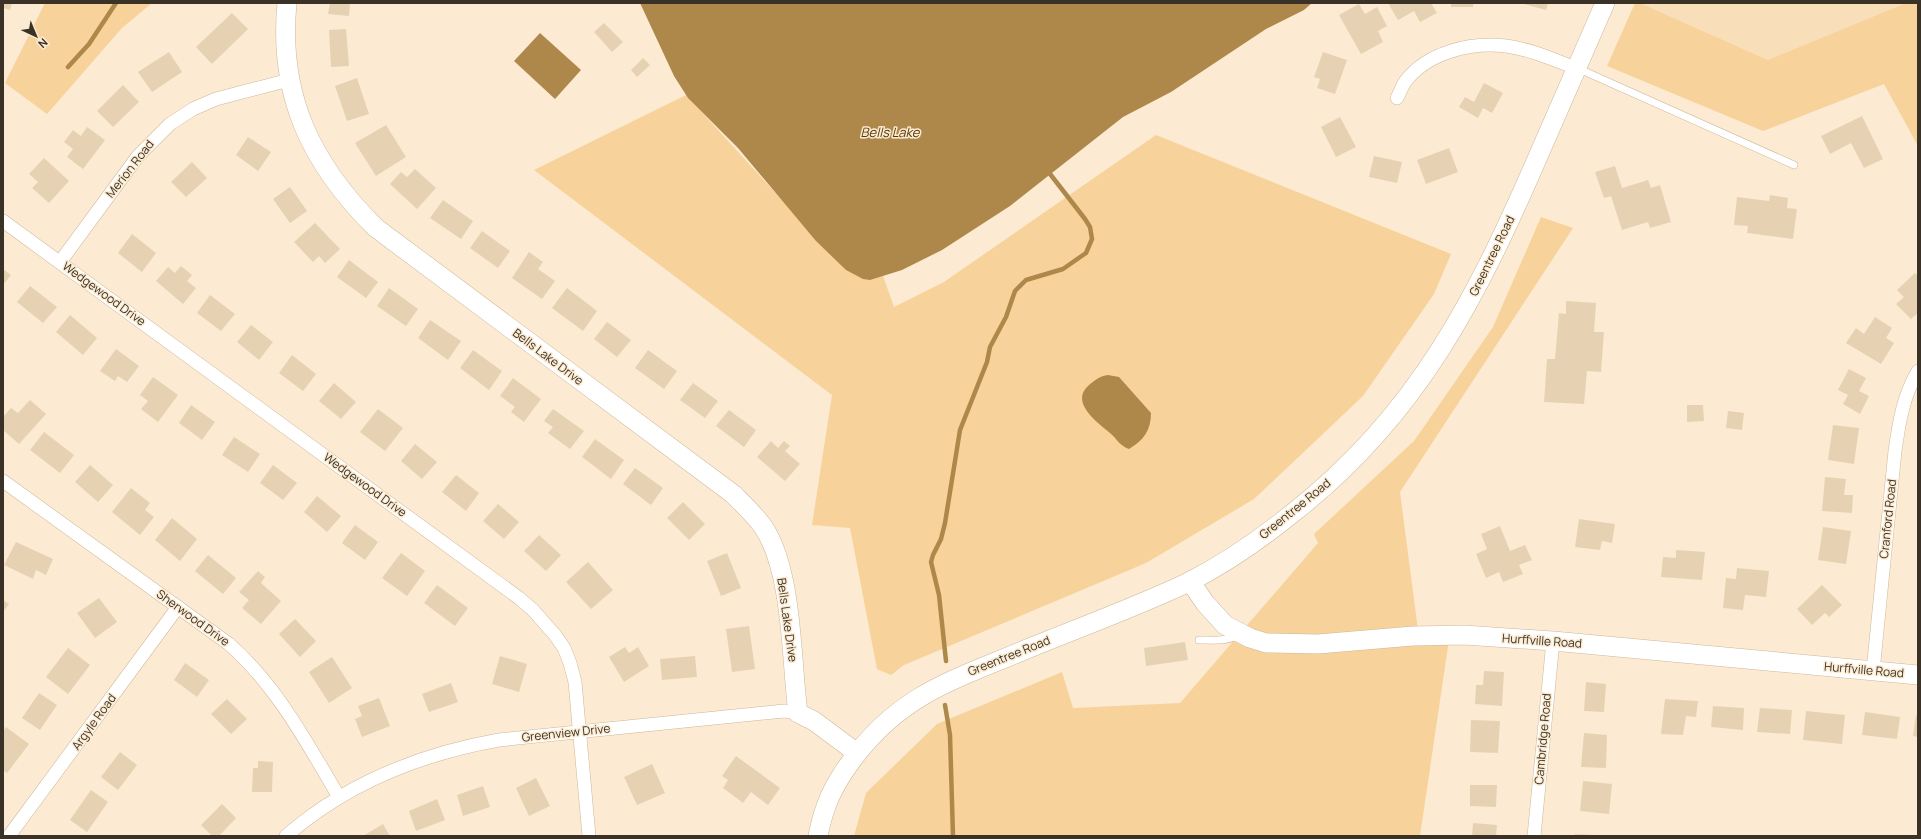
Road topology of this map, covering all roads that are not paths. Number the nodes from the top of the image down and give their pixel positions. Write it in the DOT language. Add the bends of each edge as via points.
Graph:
graph roads {
  1 [pos="286,3"];
  2 [pos="1604,3"];
  3 [pos="1576,68"];
  4 [pos="289,80"];
  5 [pos="1397,98"];
  6 [pos="1794,165"];
  7 [pos="3,221"];
  8 [pos="60,262"];
  9 [pos="1918,371"];
  10 [pos="5,486"];
  11 [pos="1190,581"];
  12 [pos="178,607"];
  13 [pos="1238,633"];
  14 [pos="1199,640"];
  15 [pos="1553,641"];
  16 [pos="1873,671"];
  17 [pos="1918,675"];
  18 [pos="798,713"];
  19 [pos="579,732"];
  20 [pos="857,753"];
  21 [pos="339,797"];
  22 [pos="9,836"];
  23 [pos="286,836"];
  24 [pos="589,836"];
  25 [pos="818,836"];
  26 [pos="1534,836"];
  1 -- 4 [label="street, Bells Lake Drive" via="285,39"];
  2 -- 3 [label="street, Greentree Road"];
  3 -- 5 [label="street" via="1507,46 1485,45 1465,48 1427,62 1404,82"];
  3 -- 6 [label="lane"];
  3 -- 11 [label="street, Greentree Road" via="1486,272 1454,329 1411,392 1375,437 1325,486 1265,534"];
  4 -- 8 [label="street, Merion Road" via="216,99 193,109 170,124 138,156"];
  4 -- 18 [label="street, Bells Lake Drive" via="300,116 321,162 343,193 376,228 733,494 751,512 764,529 771,544 785,591"];
  7 -- 8 [label="street, Wedgewood Drive"];
  8 -- 19 [label="street, Wedgewood Drive" via="533,610 555,634 570,663"];
  9 -- 16 [label="street, Cranford Road" via="1910,385 1900,415"];
  10 -- 12 [label="street, Sherwood Drive"];
  11 -- 13 [label="street, Hurffville Road" via="1216,617"];
  11 -- 20 [label="street, Greentree Road" via="959,676 923,694 894,714"];
  12 -- 21 [label="street, Sherwood Drive" via="229,644 254,668 284,708"];
  12 -- 22 [label="street, Argyle Road"];
  13 -- 14 [label="lane" via="1233,638"];
  13 -- 15 [label="street, Hurffville Road" via="1266,642 1291,644 1438,635"];
  15 -- 16 [label="street, Hurffville Road"];
  15 -- 26 [label="street, Cambridge Road"];
  16 -- 17 [label="street, Hurffville Road"];
  18 -- 19 [label="street, Greenview Drive" via="784,712"];
  18 -- 20 [label="street, Greenview Drive" via="814,721"];
  19 -- 21 [label="street, Greenview Drive" via="499,740 446,751 387,772"];
  19 -- 24 [label="street, Wedgewood Drive"];
  20 -- 25 [label="street, Greentree Road" via="825,803"];
  21 -- 23 [label="street, Greenview Drive"];
}
